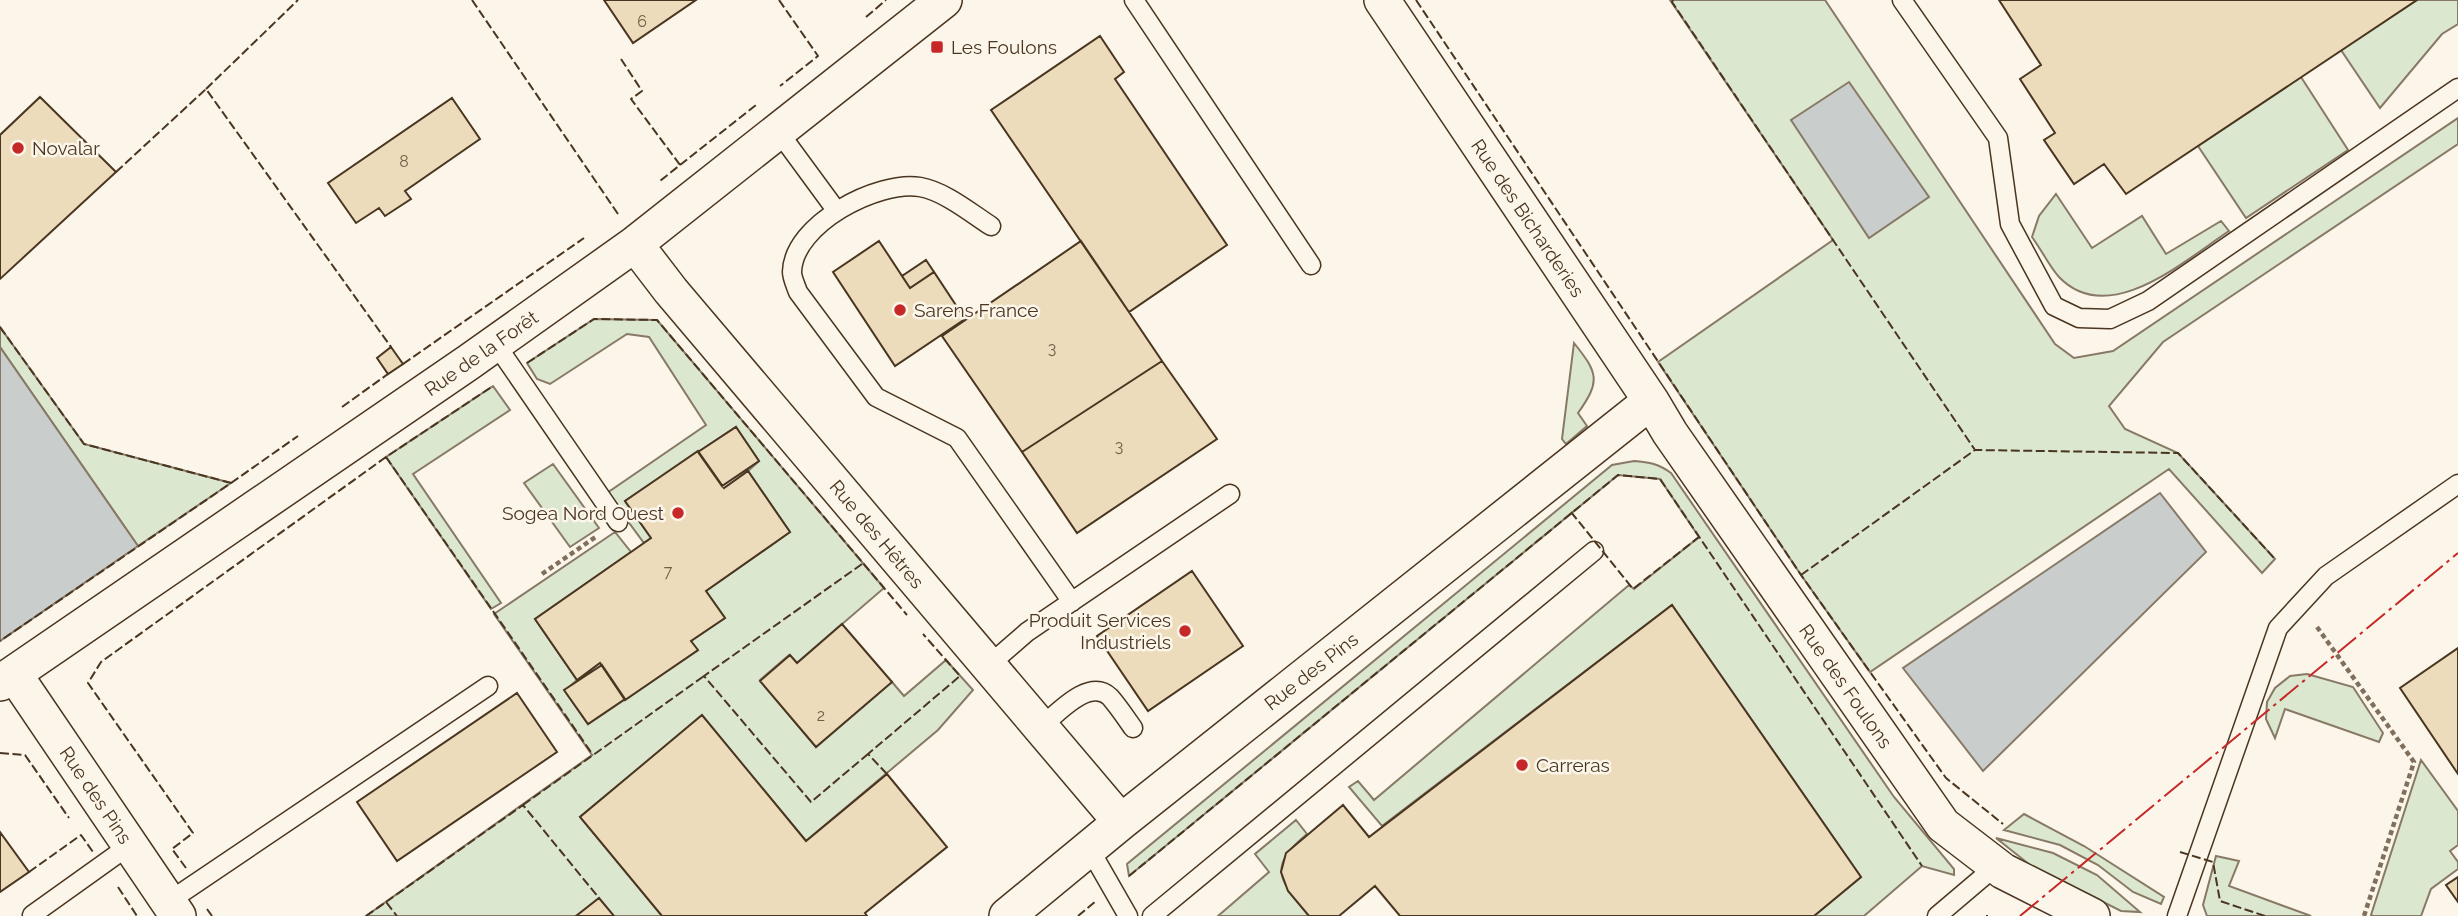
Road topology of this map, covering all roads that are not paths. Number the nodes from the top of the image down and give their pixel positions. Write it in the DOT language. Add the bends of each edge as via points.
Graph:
graph roads {
  1 [pos="944,0"];
  2 [pos="1134,0"];
  3 [pos="1382,0"];
  4 [pos="1902,0"];
  5 [pos="2458,88"];
  6 [pos="778,131"];
  7 [pos="836,210"];
  8 [pos="990,226"];
  9 [pos="635,244"];
  10 [pos="1311,265"];
  11 [pos="495,344"];
  12 [pos="1651,401"];
  13 [pos="2458,484"];
  14 [pos="1230,494"];
  15 [pos="618,522"];
  16 [pos="1594,551"];
  17 [pos="1072,602"];
  18 [pos="989,665"];
  19 [pos="7,679"];
  20 [pos="488,686"];
  21 [pos="1041,727"];
  22 [pos="1133,728"];
  23 [pos="1121,822"];
  24 [pos="130,845"];
  25 [pos="1089,848"];
  26 [pos="1996,866"];
  27 [pos="173,909"];
  28 [pos="32,915"];
  29 [pos="1007,916"];
  30 [pos="1128,916"];
  31 [pos="1152,916"];
  32 [pos="1937,916"];
  33 [pos="2092,916"];
  34 [pos="2177,916"];
  1 -- 6 [label="street, Rue de la Forêt"];
  2 -- 10 [label="lane"];
  3 -- 12 [label="street, Rue des Bicharderies"];
  4 -- 5 [label="lane" via="1998,138 2010,224 2054,306 2079,318 2110,319 2148,302"];
  6 -- 7 [label="lane"];
  6 -- 9 [label="street, Rue de la Forêt"];
  7 -- 8 [label="lane" via="885,188 921,187"];
  7 -- 17 [label="lane" via="806,239 794,260 792,274 798,292 876,397 957,438"];
  9 -- 11 [label="street, Rue de la Forêt"];
  9 -- 18 [label="street, Rue des Hêtres"];
  11 -- 15 [label="lane"];
  11 -- 19 [label="street, Rue de la Forêt"];
  12 -- 23 [label="street, Rue des Pins"];
  12 -- 26 [label="street, Rue des Foulons" via="1943,825"];
  13 -- 34 [label="lane" via="2326,576 2278,628"];
  14 -- 17 [label="lane"];
  16 -- 31 [label="lane"];
  17 -- 18 [label="lane"];
  18 -- 21 [label="street, Rue des Hêtres"];
  19 -- 24 [label="street, Rue des Pins"];
  20 -- 27 [label="lane"];
  21 -- 22 [label="lane" via="1080,696 1099,691"];
  21 -- 23 [label="street, Rue des Hêtres"];
  23 -- 25 [label="street, Rue des Pins"];
  24 -- 27 [label="street, Rue des Pins"];
  24 -- 28 [label="lane"];
  25 -- 29 [label="street, Rue des Pins"];
  25 -- 30 [label="lane"];
  26 -- 32 [label="lane"];
  26 -- 33 [label="street, Rue des Foulons"];
}
